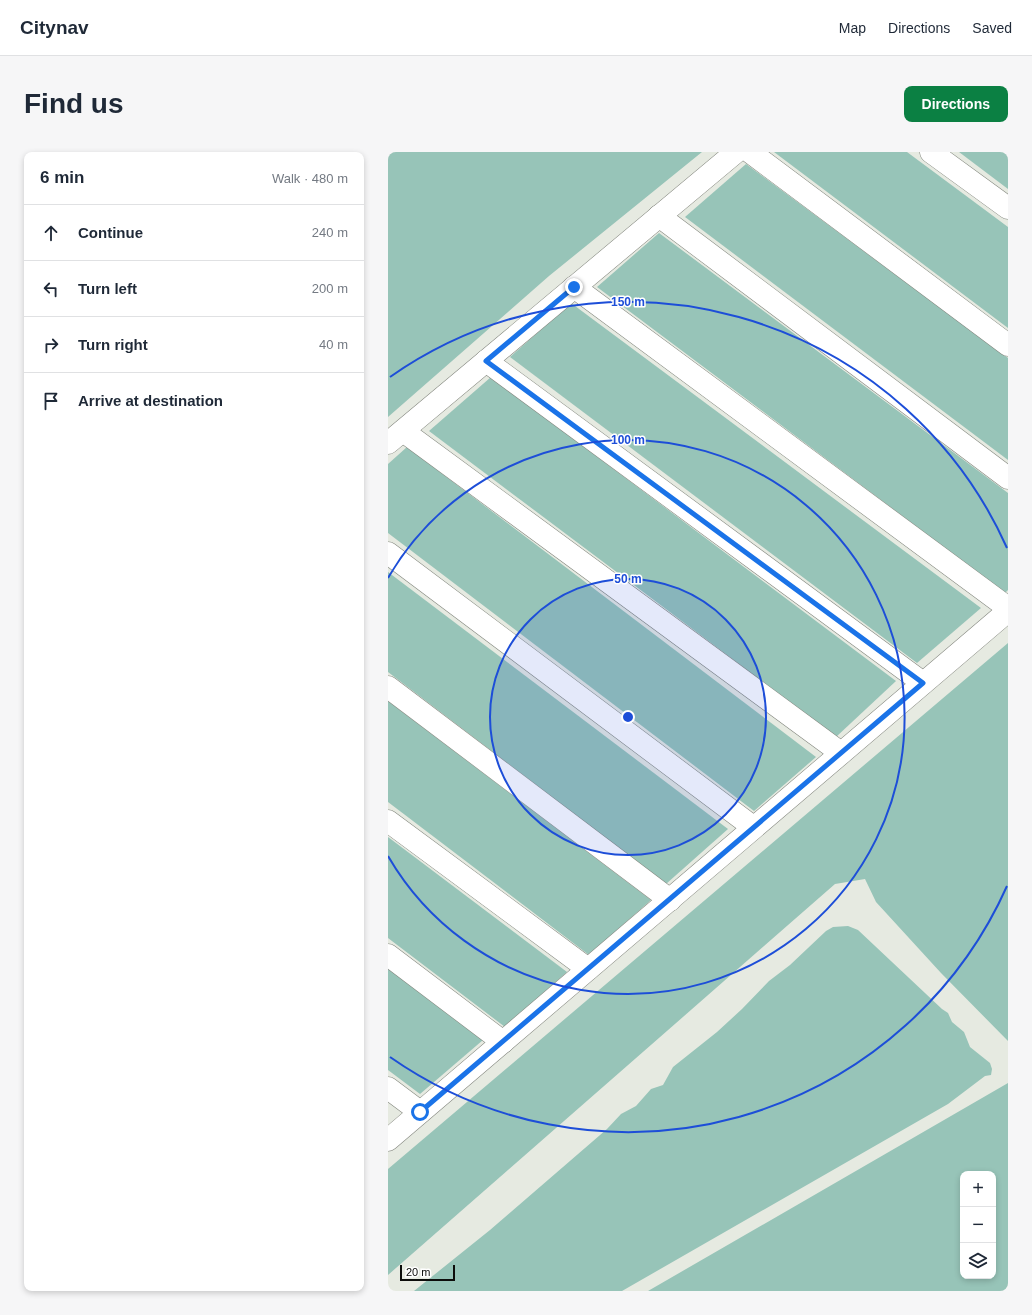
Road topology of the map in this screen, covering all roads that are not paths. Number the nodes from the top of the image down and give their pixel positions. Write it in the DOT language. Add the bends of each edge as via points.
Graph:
graph roads {
  1 [pos="736,152"];
  2 [pos="750,152"];
  3 [pos="932,152"];
  4 [pos="1008,208"];
  5 [pos="659,216"];
  6 [pos="574,287"];
  7 [pos="1008,345"];
  8 [pos="486,361"];
  9 [pos="395,437"];
  10 [pos="1008,478"];
  11 [pos="388,553"];
  12 [pos="1008,608"];
  13 [pos="1008,611"];
  14 [pos="923,683"];
  15 [pos="388,687"];
  16 [pos="841,753"];
  17 [pos="388,821"];
  18 [pos="753,827"];
  19 [pos="670,900"];
  20 [pos="388,955"];
  21 [pos="588,969"];
  22 [pos="503,1042"];
  23 [pos="388,1088"];
  24 [pos="420,1112"];
  25 [pos="388,1140"];
  1 -- 5 [label="lane"];
  2 -- 7 [label="lane"];
  3 -- 4 [label="lane"];
  5 -- 6 [label="lane"];
  5 -- 10 [label="lane"];
  6 -- 8 [label="lane"];
  6 -- 12 [label="lane"];
  8 -- 9 [label="lane"];
  8 -- 14 [label="lane"];
  9 -- 16 [label="lane"];
  11 -- 18 [label="lane"];
  13 -- 14 [label="lane"];
  14 -- 16 [label="lane"];
  15 -- 19 [label="lane"];
  16 -- 18 [label="lane"];
  17 -- 21 [label="lane"];
  18 -- 19 [label="lane"];
  19 -- 21 [label="lane"];
  20 -- 22 [label="lane"];
  21 -- 22 [label="lane"];
  22 -- 24 [label="lane"];
  23 -- 24 [label="lane"];
  24 -- 25 [label="lane"];
}
